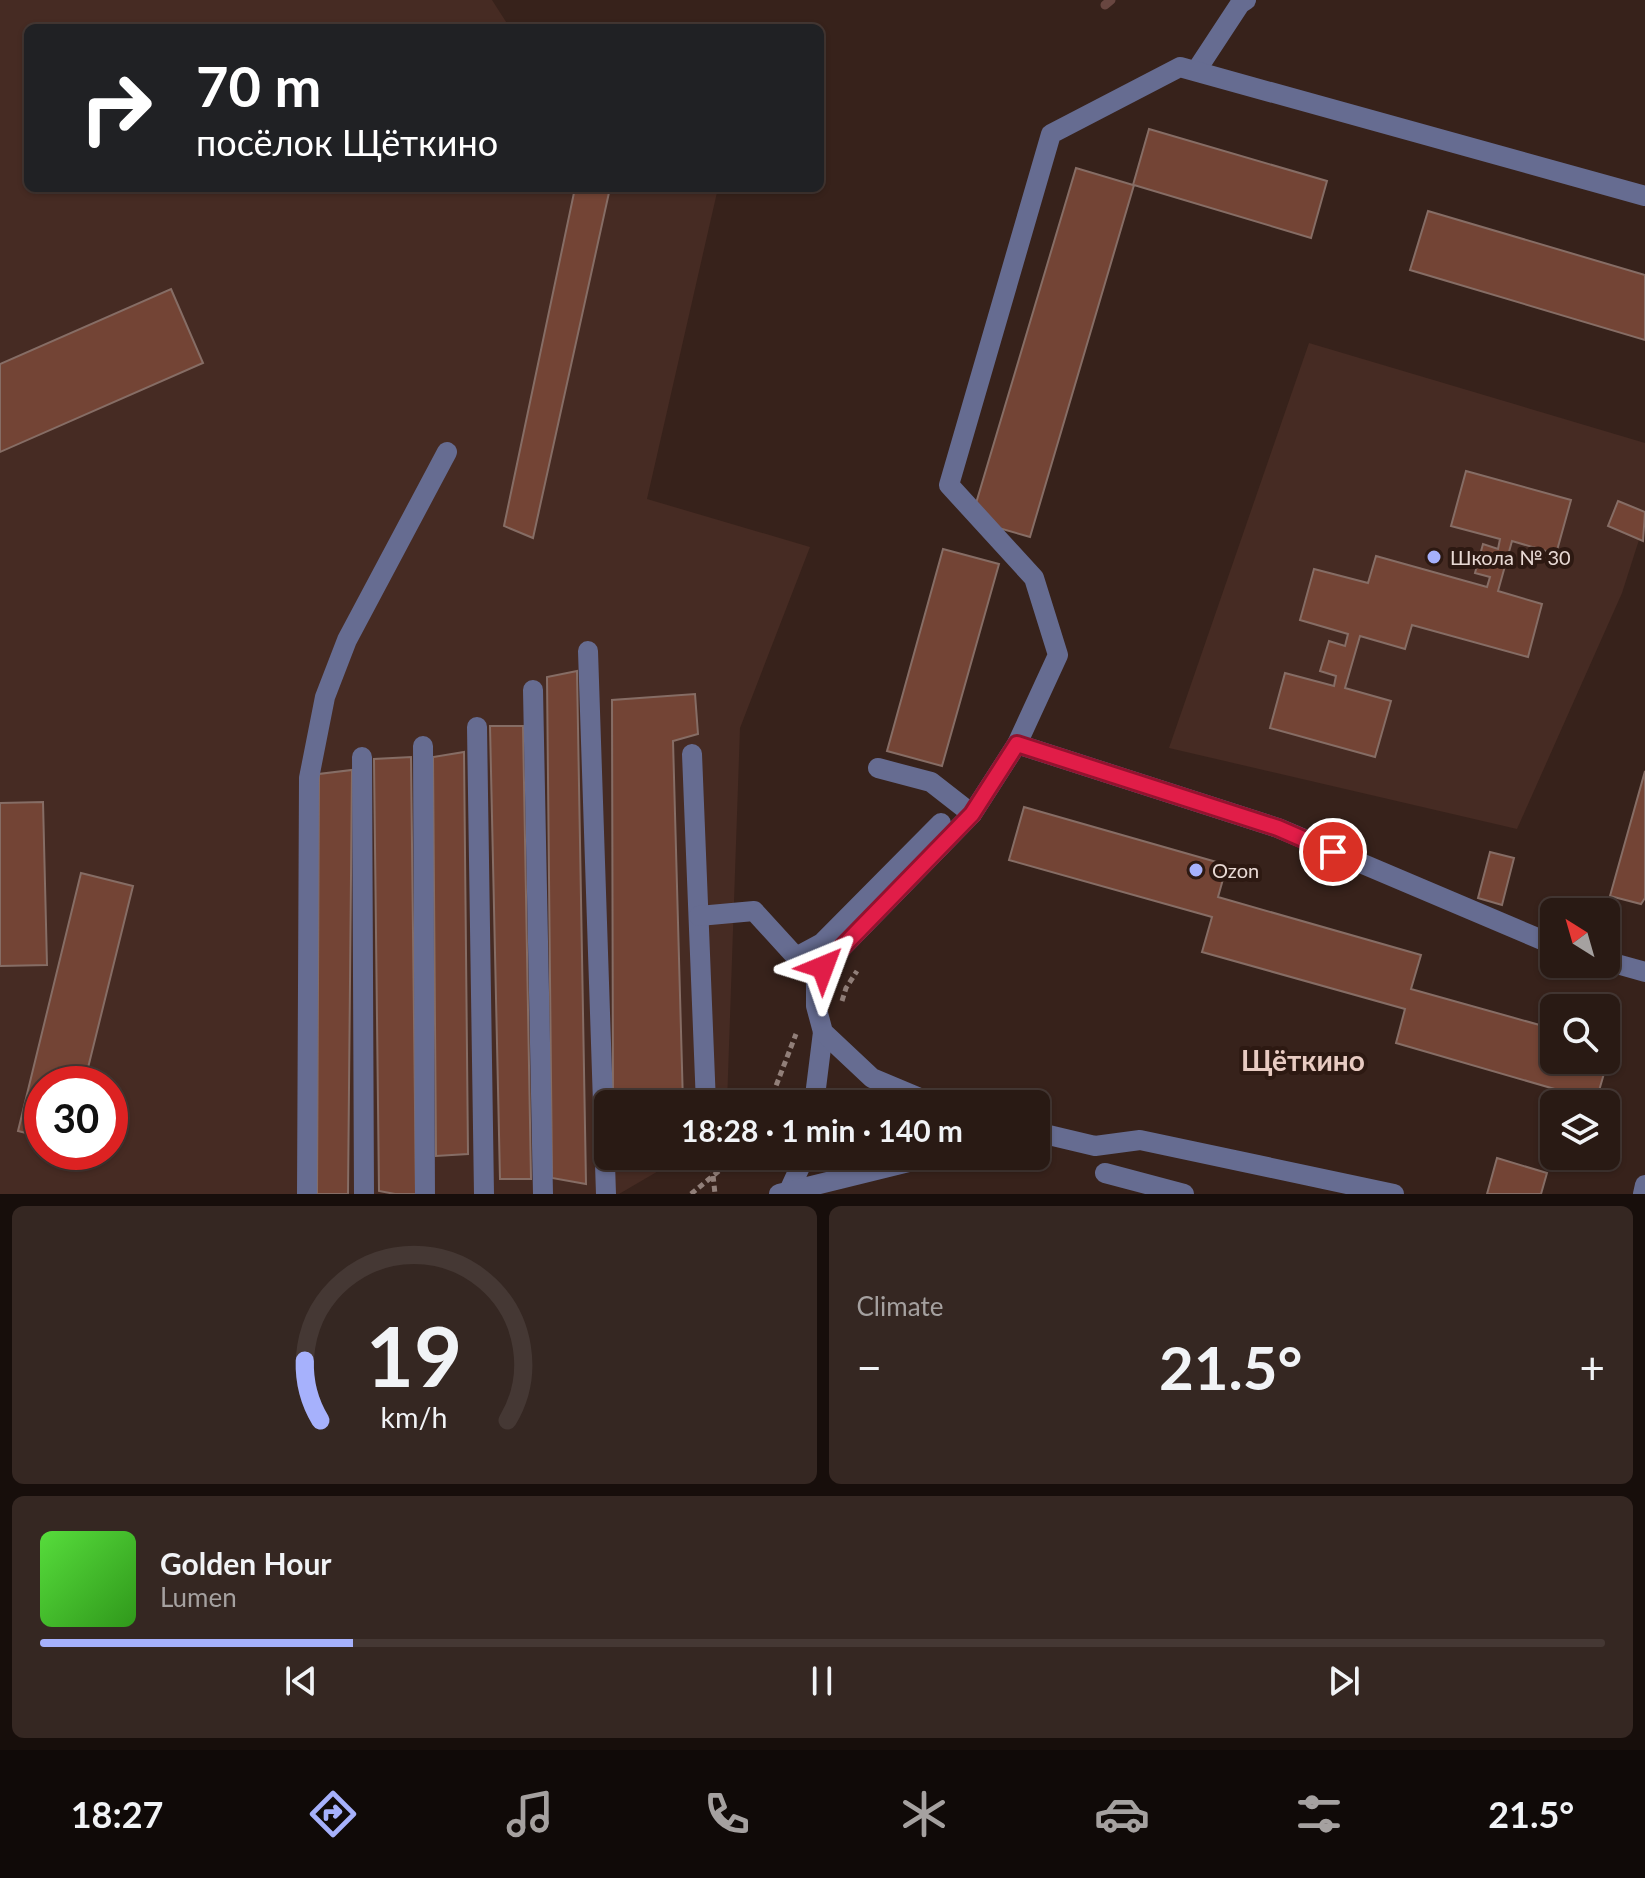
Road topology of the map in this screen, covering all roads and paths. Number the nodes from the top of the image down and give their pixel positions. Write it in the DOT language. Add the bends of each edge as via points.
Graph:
graph roads {
  1 [pos="1246,0"];
  2 [pos="1196,71"];
  3 [pos="1645,196"];
  4 [pos="447,452"];
  5 [pos="588,651"];
  6 [pos="533,690"];
  7 [pos="477,727"];
  8 [pos="1017,744"];
  9 [pos="423,746"];
  10 [pos="692,754"];
  11 [pos="362,757"];
  12 [pos="878,768"];
  13 [pos="972,814"];
  14 [pos="941,823"];
  15 [pos="699,916"];
  16 [pos="1540,939"];
  17 [pos="796,957"];
  18 [pos="863,963"];
  19 [pos="1620,965"];
  20 [pos="823,967"];
  21 [pos="1645,972"];
  22 [pos="816,1006"];
  23 [pos="839,1014"];
  24 [pos="823,1032"];
  25 [pos="705,1090"];
  26 [pos="774,1090"];
  27 [pos="816,1090"];
  28 [pos="913,1090"];
  29 [pos="1050,1135"];
  30 [pos="1095,1146"];
  31 [pos="712,1170"];
  32 [pos="721,1170"];
  33 [pos="797,1170"];
  34 [pos="875,1170"];
  35 [pos="713,1177"];
  36 [pos="1105,1184"];
  37 [pos="1645,1185"];
  38 [pos="784,1192"];
  39 [pos="307,1194"];
  40 [pos="364,1194"];
  41 [pos="425,1194"];
  42 [pos="484,1194"];
  43 [pos="543,1194"];
  44 [pos="606,1194"];
  45 [pos="691,1194"];
  46 [pos="715,1194"];
  47 [pos="1184,1194"];
  48 [pos="1394,1194"];
  49 [pos="1643,1194"];
  1 -- 2 [label="street"];
  2 -- 3 [label="street"];
  2 -- 8 [label="street" via="1180,67 1051,134 949,485 1034,578 1058,655"];
  4 -- 39 [label="street" via="347,640 325,697 309,778"];
  5 -- 44 [label="street"];
  6 -- 43 [label="street"];
  7 -- 42 [label="street"];
  8 -- 13 [label="street"];
  8 -- 16 [label="street" via="1278,828"];
  9 -- 41 [label="street"];
  10 -- 15 [label="street"];
  11 -- 40 [label="street"];
  12 -- 13 [label="street" via="931,782"];
  13 -- 20 [label="street"];
  14 -- 17 [label="street" via="822,943"];
  15 -- 17 [label="street" via="754,911"];
  15 -- 25 [label="street"];
  17 -- 20 [label="street"];
  18 -- 23 [label="path" via="846,988"];
  19 -- 21 [label="street"];
  20 -- 22 [label="street" via="816,982"];
  22 -- 24 [label="street"];
  22 -- 26 [label="path" via="804,1012"];
  24 -- 27 [label="street"];
  24 -- 28 [label="street" via="872,1078"];
  29 -- 30 [label="street"];
  30 -- 36 [label="street"];
  30 -- 48 [label="street" via="1140,1140"];
  31 -- 35 [label="path"];
  32 -- 35 [label="path"];
  33 -- 38 [label="street"];
  34 -- 38 [label="street"];
  35 -- 45 [label="path"];
  35 -- 46 [label="path"];
  36 -- 47 [label="street"];
  37 -- 49 [label="street"];
}
